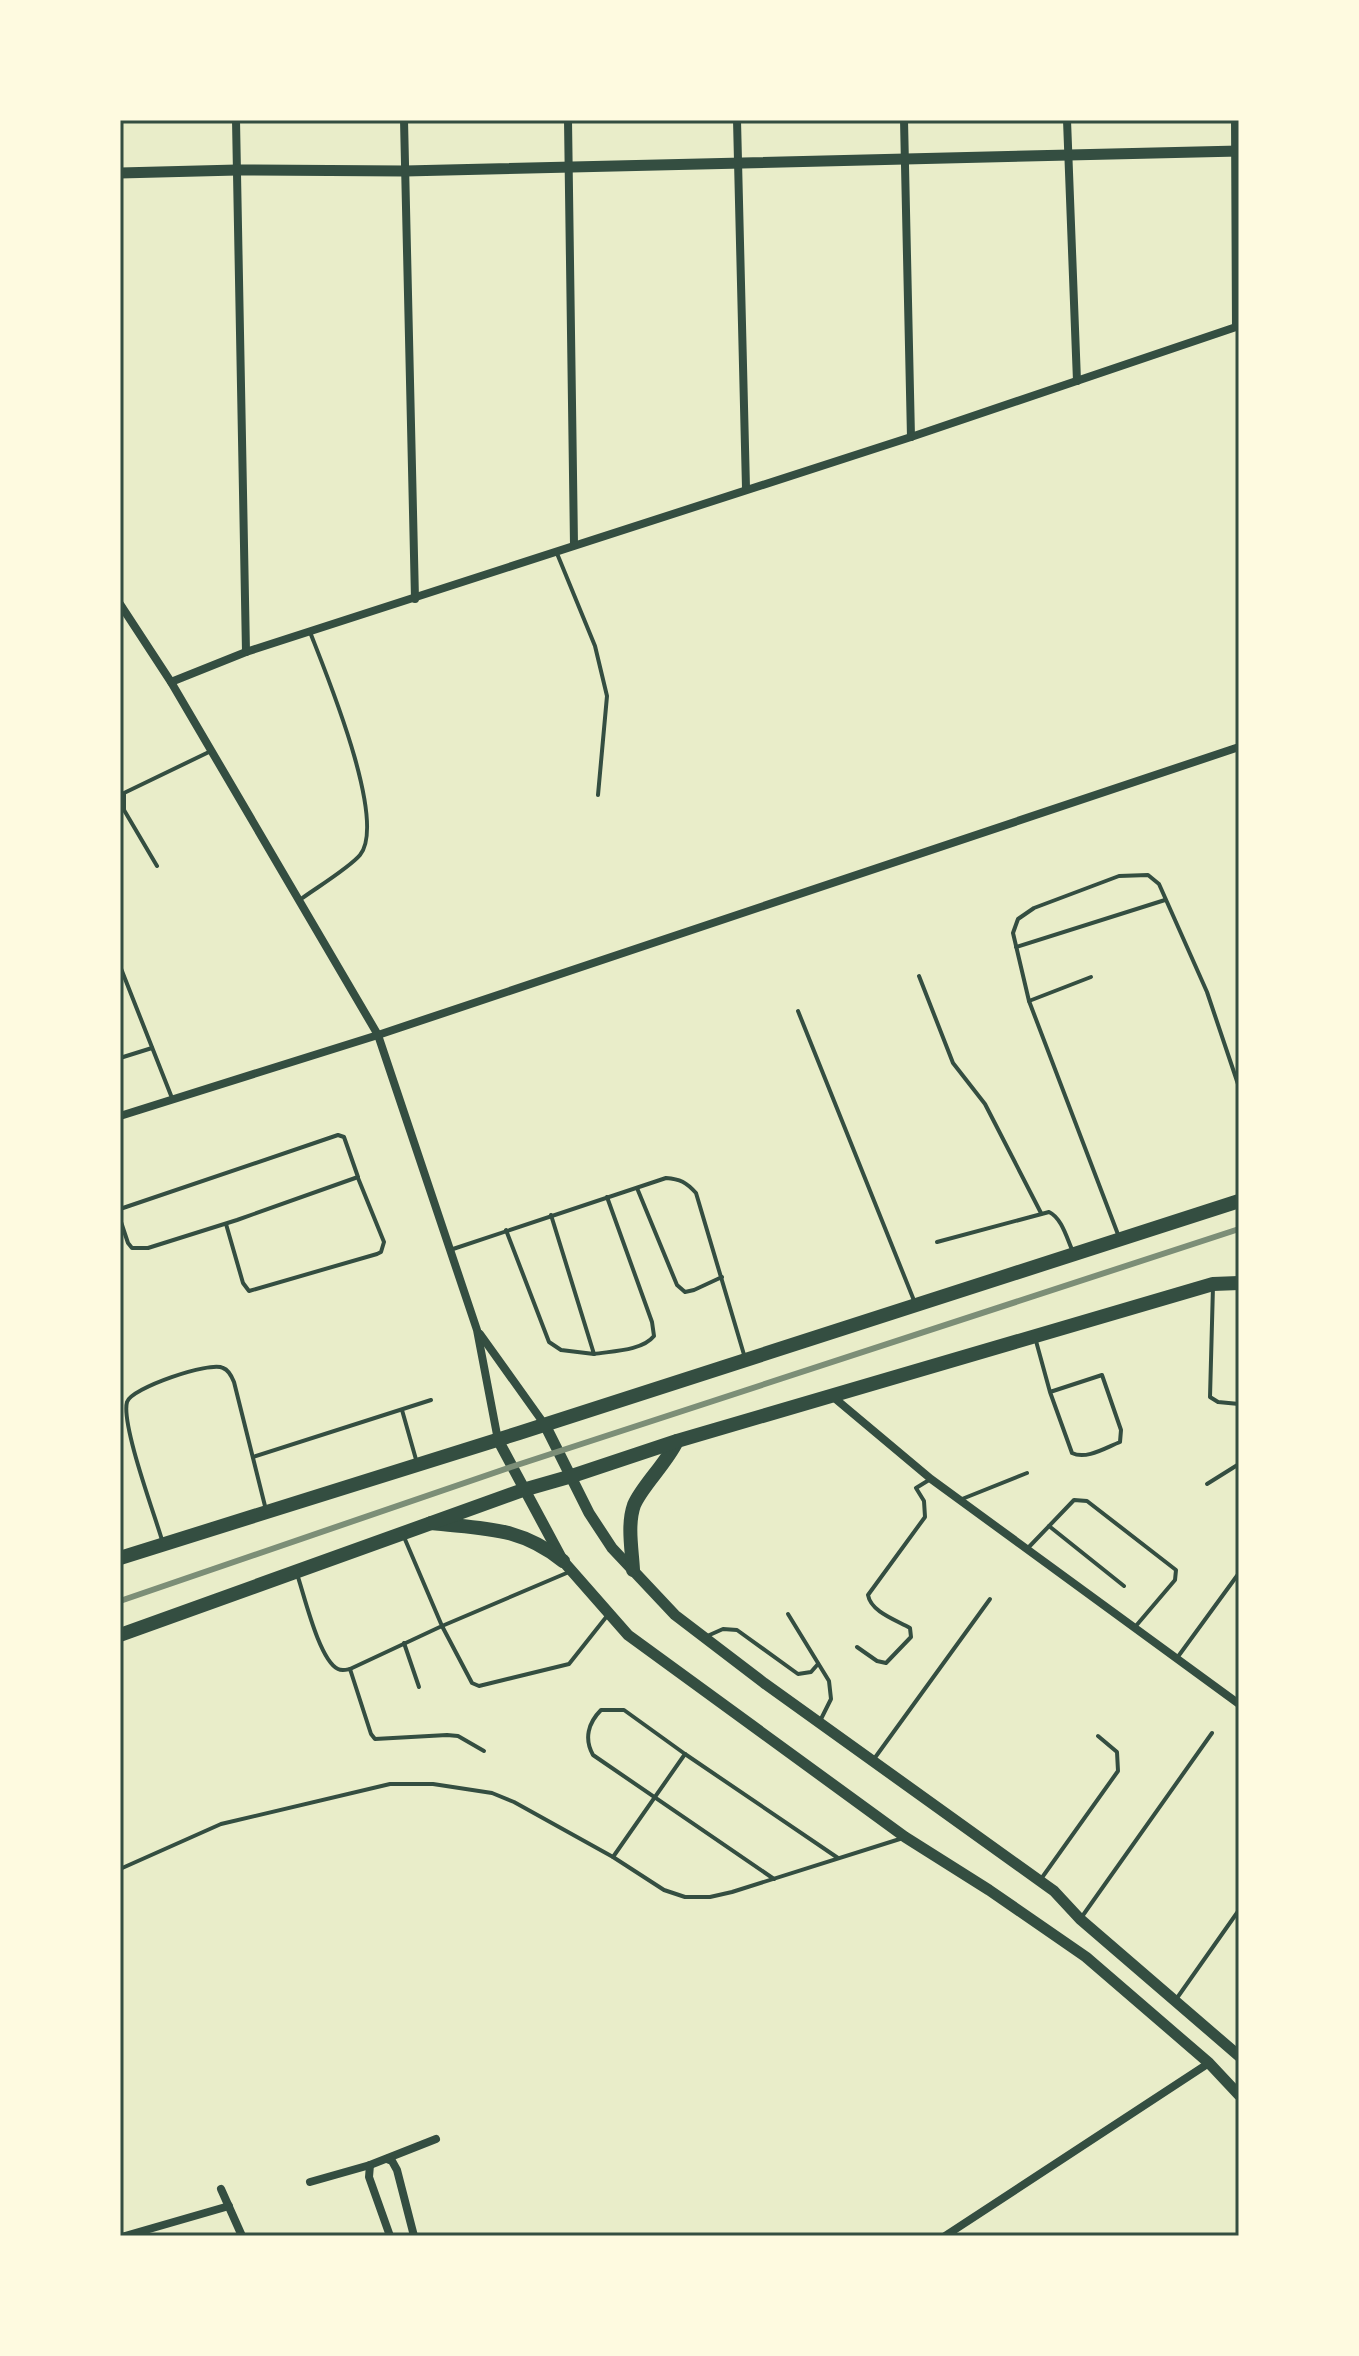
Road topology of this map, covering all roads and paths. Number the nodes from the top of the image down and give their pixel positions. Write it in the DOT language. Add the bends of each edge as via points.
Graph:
graph roads {
  1 [pos="236,120"];
  2 [pos="404,120"];
  3 [pos="568,120"];
  4 [pos="737,120"];
  5 [pos="904,120"];
  6 [pos="1067,120"];
  7 [pos="1235,120"];
  8 [pos="1237,151"];
  9 [pos="1067,157"];
  10 [pos="904,161"];
  11 [pos="738,162"];
  12 [pos="568,167"];
  13 [pos="237,170"];
  14 [pos="405,171"];
  15 [pos="120,173"];
  16 [pos="1238,326"];
  17 [pos="1077,381"];
  18 [pos="911,437"];
  19 [pos="746,488"];
  20 [pos="574,545"];
  21 [pos="556,551"];
  22 [pos="415,599"];
  23 [pos="120,604"];
  24 [pos="310,632"];
  25 [pos="246,652"];
  26 [pos="171,682"];
  27 [pos="1239,747"];
  28 [pos="211,751"];
  29 [pos="598,795"];
  30 [pos="157,866"];
  31 [pos="1165,900"];
  32 [pos="299,901"];
  33 [pos="1016,947"];
  34 [pos="120,966"];
  35 [pos="919,976"];
  36 [pos="1091,977"];
  37 [pos="1029,1001"];
  38 [pos="798,1011"];
  39 [pos="378,1035"];
  40 [pos="152,1048"];
  41 [pos="120,1058"];
  42 [pos="1239,1087"];
  43 [pos="172,1099"];
  44 [pos="120,1116"];
  45 [pos="358,1177"];
  46 [pos="637,1188"];
  47 [pos="607,1197"];
  48 [pos="1239,1201"];
  49 [pos="120,1209"];
  50 [pos="1041,1213"];
  51 [pos="551,1215"];
  52 [pos="120,1219"];
  53 [pos="226,1224"];
  54 [pos="506,1230"];
  55 [pos="1120,1240"];
  56 [pos="937,1242"];
  57 [pos="450,1250"];
  58 [pos="1074,1254"];
  59 [pos="722,1277"];
  60 [pos="1239,1283"];
  61 [pos="1213,1284"];
  62 [pos="915,1305"];
  63 [pos="477,1330"];
  64 [pos="1034,1335"];
  65 [pos="594,1354"];
  66 [pos="746,1360"];
  67 [pos="1050,1392"];
  68 [pos="832,1396"];
  69 [pos="431,1400"];
  70 [pos="1239,1404"];
  71 [pos="402,1409"];
  72 [pos="545,1425"];
  73 [pos="498,1440"];
  74 [pos="677,1441"];
  75 [pos="253,1457"];
  76 [pos="1239,1464"];
  77 [pos="417,1465"];
  78 [pos="1027,1473"];
  79 [pos="572,1476"];
  80 [pos="931,1479"];
  81 [pos="1207,1484"];
  82 [pos="523,1490"];
  83 [pos="960,1500"];
  84 [pos="266,1512"];
  85 [pos="427,1522"];
  86 [pos="1049,1526"];
  87 [pos="401,1531"];
  88 [pos="164,1545"];
  89 [pos="1027,1549"];
  90 [pos="120,1558"];
  91 [pos="567,1566"];
  92 [pos="296,1570"];
  93 [pos="633,1570"];
  94 [pos="1239,1573"];
  95 [pos="1124,1586"];
  96 [pos="990,1599"];
  97 [pos="608,1614"];
  98 [pos="788,1614"];
  99 [pos="442,1626"];
  100 [pos="1135,1628"];
  101 [pos="120,1635"];
  102 [pos="704,1637"];
  103 [pos="404,1643"];
  104 [pos="857,1647"];
  105 [pos="1177,1658"];
  106 [pos="818,1664"];
  107 [pos="350,1669"];
  108 [pos="419,1687"];
  109 [pos="1239,1704"];
  110 [pos="819,1723"];
  111 [pos="1212,1733"];
  112 [pos="1098,1736"];
  113 [pos="484,1751"];
  114 [pos="685,1754"];
  115 [pos="872,1761"];
  116 [pos="655,1797"];
  117 [pos="905,1837"];
  118 [pos="613,1857"];
  119 [pos="838,1858"];
  120 [pos="120,1869"];
  121 [pos="774,1879"];
  122 [pos="1040,1881"];
  123 [pos="1239,1910"];
  124 [pos="1080,1919"];
  125 [pos="1175,2000"];
  126 [pos="1239,2056"];
  127 [pos="1209,2063"];
  128 [pos="1239,2095"];
  129 [pos="436,2139"];
  130 [pos="387,2159"];
  131 [pos="370,2165"];
  132 [pos="310,2182"];
  133 [pos="221,2189"];
  134 [pos="229,2206"];
  135 [pos="125,2236"];
  136 [pos="242,2236"];
  137 [pos="390,2236"];
  138 [pos="414,2236"];
  139 [pos="945,2236"];
  1 -- 13 [label="street"];
  2 -- 14 [label="street"];
  3 -- 12 [label="street"];
  4 -- 11 [label="street"];
  5 -- 10 [label="street"];
  6 -- 9 [label="street"];
  7 -- 8 [label="street"];
  8 -- 9 [label="street"];
  8 -- 16 [label="street"];
  9 -- 10 [label="street"];
  9 -- 17 [label="street"];
  10 -- 11 [label="street"];
  10 -- 18 [label="street"];
  11 -- 12 [label="street"];
  11 -- 19 [label="street"];
  12 -- 14 [label="street"];
  12 -- 20 [label="street"];
  13 -- 14 [label="street"];
  13 -- 15 [label="street"];
  13 -- 25 [label="street"];
  14 -- 22 [label="street"];
  16 -- 17 [label="street"];
  17 -- 18 [label="street"];
  18 -- 19 [label="street"];
  19 -- 20 [label="street"];
  20 -- 21 [label="street"];
  21 -- 22 [label="street"];
  21 -- 29 [label="lane" via="595,646 607,696"];
  22 -- 24 [label="street"];
  23 -- 26 [label="street"];
  24 -- 25 [label="street"];
  24 -- 32 [label="lane" via="347,727 366,811 366,837 361,854"];
  25 -- 26 [label="street"];
  26 -- 28 [label="street"];
  27 -- 39 [label="street"];
  28 -- 30 [label="lane" via="124,793 124,810"];
  28 -- 32 [label="street"];
  31 -- 33 [label="lane"];
  31 -- 33 [label="lane" via="1159,884 1148,875 1119,876 1023,913 1014,924"];
  31 -- 42 [label="lane" via="1207,992"];
  32 -- 39 [label="street"];
  33 -- 37 [label="lane"];
  34 -- 40 [label="lane"];
  35 -- 50 [label="lane" via="953,1063 985,1104"];
  36 -- 37 [label="lane"];
  37 -- 55 [label="lane"];
  38 -- 62 [label="lane"];
  39 -- 43 [label="street"];
  39 -- 57 [label="street"];
  40 -- 41 [label="lane"];
  40 -- 43 [label="lane"];
  43 -- 44 [label="street"];
  45 -- 49 [label="lane" via="344,1137 338,1135"];
  45 -- 53 [label="lane"];
  45 -- 53 [label="lane" via="384,1242 377,1254 249,1291"];
  46 -- 47 [label="lane"];
  46 -- 59 [label="lane" via="666,1178 687,1183 696,1193"];
  46 -- 59 [label="lane" via="677,1285 685,1292"];
  47 -- 51 [label="lane"];
  47 -- 65 [label="lane" via="654,1336 633,1347"];
  48 -- 55 [label="main road"];
  50 -- 56 [label="lane"];
  50 -- 58 [label="lane" via="1055,1214"];
  51 -- 54 [label="lane"];
  51 -- 65 [label="lane"];
  52 -- 53 [label="lane" via="128,1243 140,1249"];
  54 -- 57 [label="lane"];
  54 -- 65 [label="lane" via="549,1342 561,1350"];
  55 -- 58 [label="main road"];
  57 -- 63 [label="street"];
  58 -- 62 [label="main road"];
  59 -- 66 [label="lane"];
  60 -- 61 [label="main road"];
  61 -- 64 [label="main road"];
  61 -- 70 [label="lane" via="1210,1397"];
  62 -- 66 [label="main road"];
  63 -- 72 [label="street"];
  63 -- 73 [label="street"];
  64 -- 67 [label="lane"];
  64 -- 68 [label="main road"];
  66 -- 72 [label="main road"];
  67 -- 67 [label="lane" via="1072,1453 1086,1455 1120,1442 1121,1430 1102,1375"];
  68 -- 74 [label="main road"];
  68 -- 80 [label="street"];
  69 -- 71 [label="lane"];
  71 -- 75 [label="lane"];
  71 -- 77 [label="lane"];
  72 -- 73 [label="main road"];
  72 -- 79 [label="street"];
  73 -- 77 [label="main road"];
  73 -- 82 [label="street"];
  74 -- 79 [label="main road"];
  74 -- 93 [label="main road" via="635,1504"];
  75 -- 84 [label="lane"];
  75 -- 88 [label="lane" via="234,1382 223,1367 154,1384 130,1397 126,1414"];
  76 -- 81 [label="lane"];
  77 -- 84 [label="main road"];
  78 -- 83 [label="lane"];
  79 -- 82 [label="main road"];
  79 -- 93 [label="street" via="589,1513"];
  80 -- 83 [label="street"];
  80 -- 104 [label="lane" via="916,1488 925,1517 868,1595 875,1609 910,1628 911,1637 886,1663"];
  82 -- 85 [label="main road"];
  82 -- 91 [label="street"];
  83 -- 89 [label="street"];
  84 -- 88 [label="main road"];
  85 -- 87 [label="main road"];
  85 -- 91 [label="main road" via="528,1537"];
  86 -- 89 [label="lane"];
  86 -- 95 [label="lane"];
  86 -- 100 [label="lane" via="1074,1500 1087,1501 1176,1570 1175,1580"];
  87 -- 92 [label="main road"];
  87 -- 99 [label="lane"];
  88 -- 90 [label="main road"];
  89 -- 100 [label="street"];
  91 -- 97 [label="street"];
  91 -- 99 [label="lane"];
  92 -- 101 [label="main road"];
  92 -- 107 [label="lane" via="321,1646 336,1668"];
  93 -- 102 [label="street"];
  94 -- 105 [label="lane"];
  96 -- 115 [label="lane"];
  97 -- 99 [label="lane" via="569,1664 479,1686 472,1683"];
  97 -- 117 [label="street" via="669,1667"];
  98 -- 106 [label="lane"];
  99 -- 103 [label="lane"];
  100 -- 105 [label="street"];
  102 -- 106 [label="lane" via="737,1630 798,1674 811,1672"];
  102 -- 110 [label="street"];
  103 -- 107 [label="lane"];
  103 -- 108 [label="lane"];
  105 -- 109 [label="street"];
  106 -- 110 [label="lane" via="831,1691"];
  107 -- 113 [label="lane" via="375,1739 458,1736"];
  110 -- 115 [label="street"];
  111 -- 124 [label="lane"];
  112 -- 122 [label="lane" via="1117,1752 1118,1771"];
  114 -- 116 [label="lane"];
  114 -- 116 [label="lane" via="624,1710 601,1710 594,1717 587,1731 593,1755"];
  114 -- 119 [label="lane"];
  115 -- 122 [label="street"];
  116 -- 118 [label="lane"];
  116 -- 121 [label="lane"];
  117 -- 119 [label="lane"];
  117 -- 127 [label="street" via="1086,1957"];
  118 -- 120 [label="lane" via="492,1793 390,1784 221,1824"];
  118 -- 121 [label="lane" via="664,1890 685,1897 721,1895"];
  119 -- 121 [label="lane"];
  122 -- 124 [label="street"];
  123 -- 125 [label="lane"];
  124 -- 125 [label="street"];
  125 -- 126 [label="street"];
  127 -- 128 [label="street"];
  127 -- 139 [label="street"];
  129 -- 130 [label="street"];
  130 -- 131 [label="street"];
  130 -- 138 [label="street" via="397,2170"];
  131 -- 132 [label="street"];
  131 -- 137 [label="street" via="369,2177"];
  133 -- 134 [label="street"];
  134 -- 135 [label="street"];
  134 -- 136 [label="street"];
}
